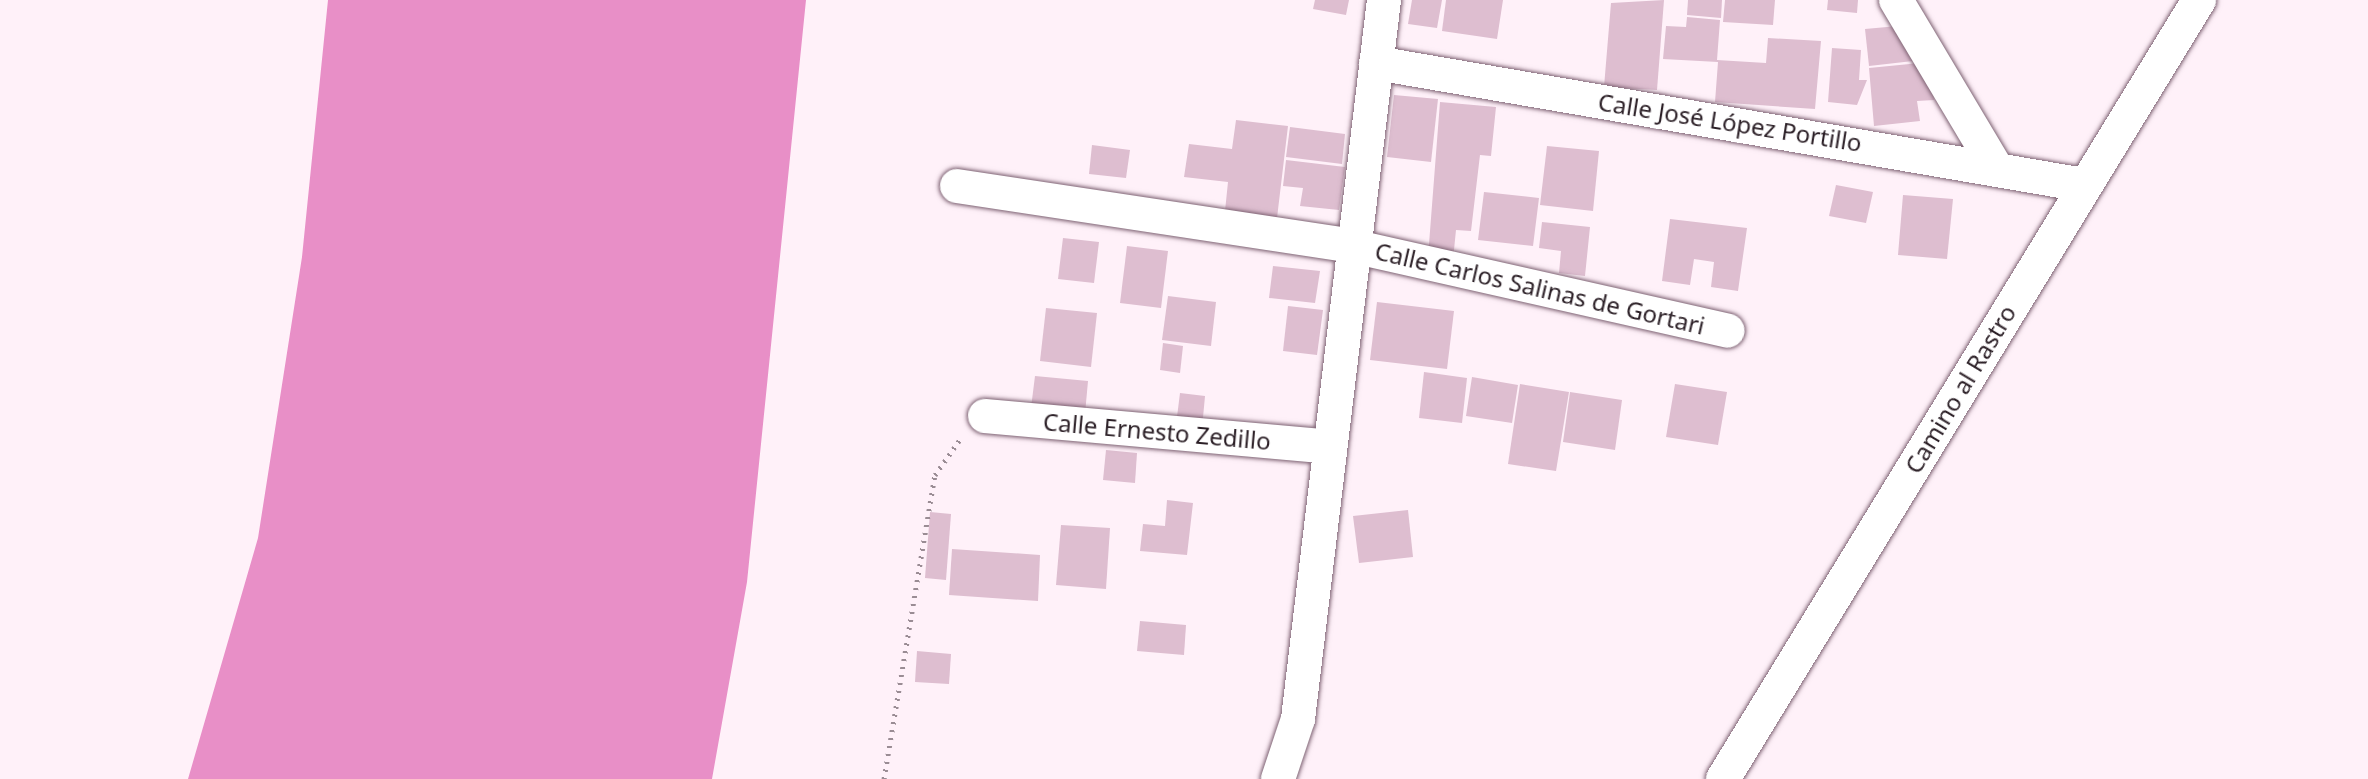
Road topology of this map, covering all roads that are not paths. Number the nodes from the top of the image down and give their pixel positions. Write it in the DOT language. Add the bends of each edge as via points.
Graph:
graph roads {
  1 [pos="1384,0"];
  2 [pos="1896,0"];
  3 [pos="2199,0"];
  4 [pos="1376,63"];
  5 [pos="1995,166"];
  6 [pos="2084,185"];
  7 [pos="957,186"];
  8 [pos="1352,246"];
  9 [pos="1728,331"];
  10 [pos="985,416"];
  11 [pos="1330,447"];
  12 [pos="1278,779"];
  13 [pos="1723,779"];
  1 -- 4 [label="street"];
  2 -- 5 [label="street"];
  3 -- 6 [label="street, Camino al Rastro"];
  4 -- 5 [label="street, Calle José López Portillo"];
  4 -- 8 [label="street"];
  5 -- 6 [label="street, Calle José López Portillo"];
  6 -- 13 [label="street, Camino al Rastro"];
  7 -- 8 [label="street, Calle Carlos Salinas de Gortari"];
  8 -- 9 [label="street, Calle Carlos Salinas de Gortari"];
  8 -- 11 [label="street"];
  10 -- 11 [label="street, Calle Ernesto Zedillo"];
  11 -- 12 [label="street" via="1298,719"];
}
